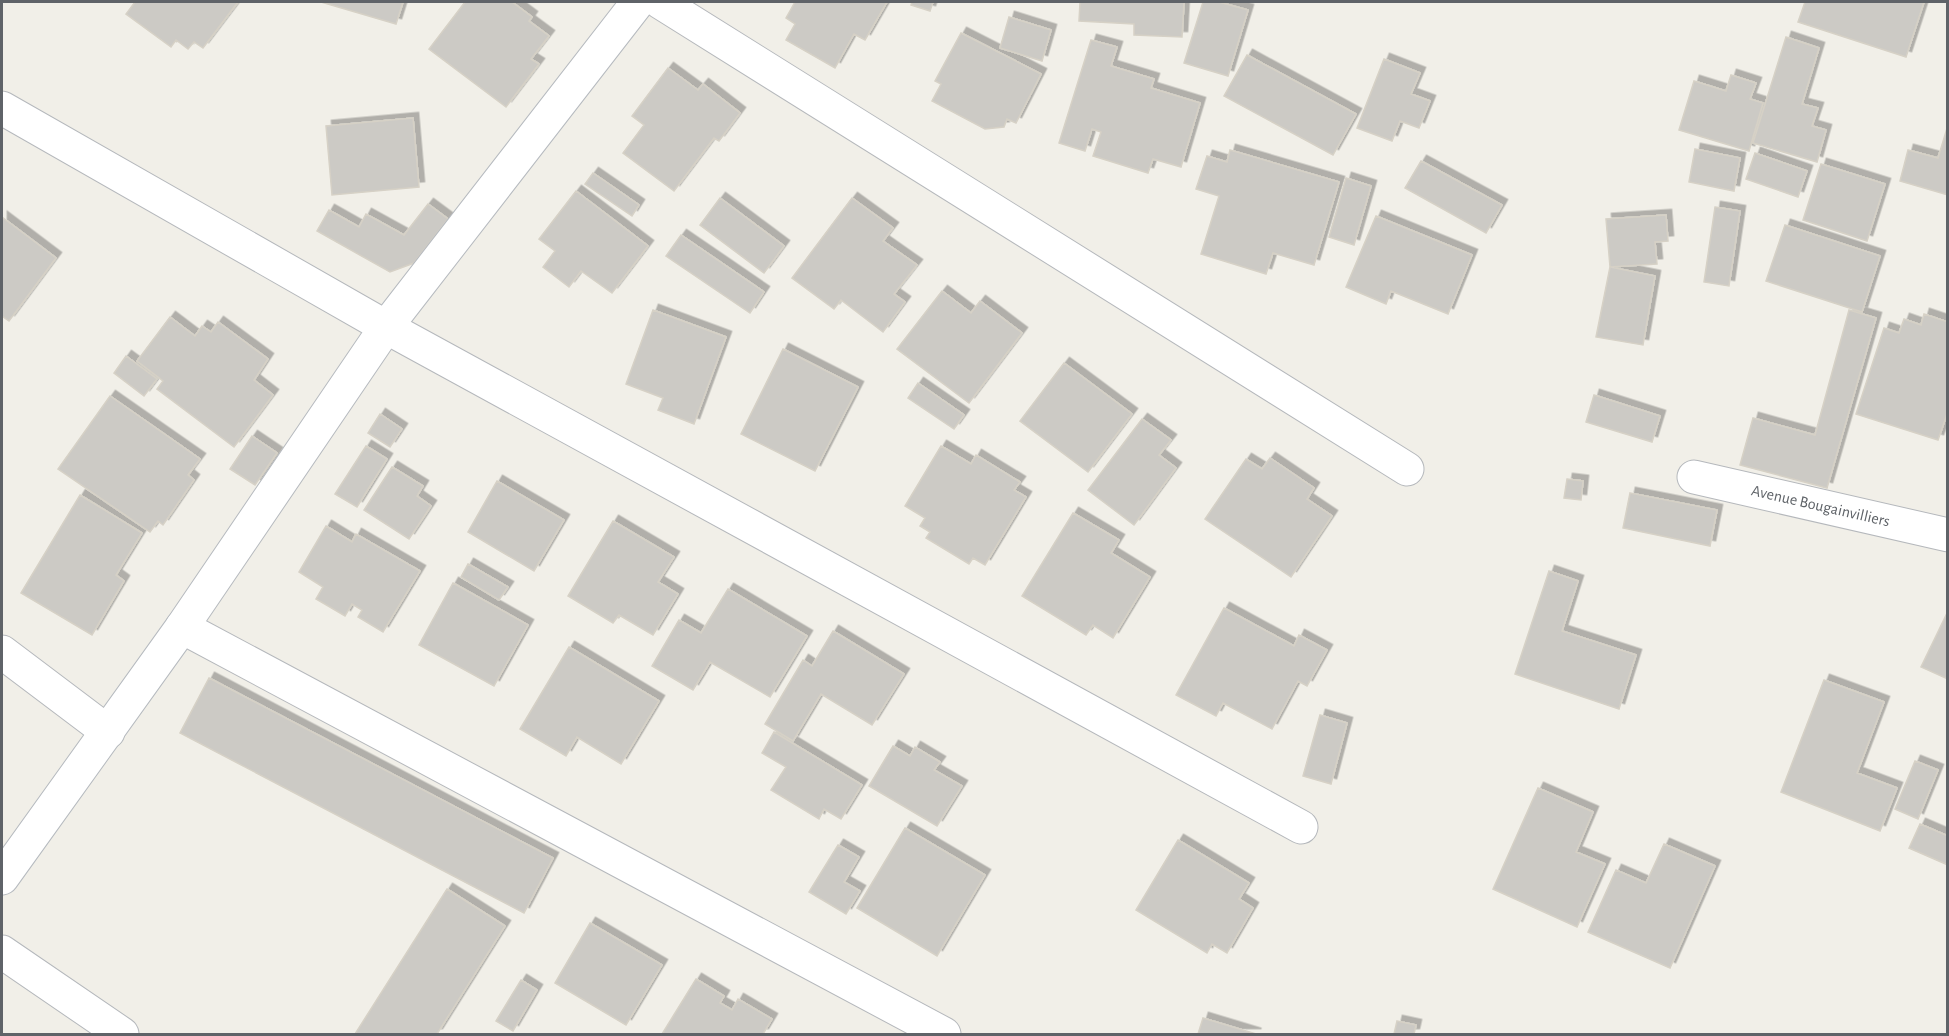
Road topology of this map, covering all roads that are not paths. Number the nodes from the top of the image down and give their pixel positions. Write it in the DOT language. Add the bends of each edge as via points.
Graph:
graph roads {
  1 [pos="638,2"];
  2 [pos="660,2"];
  3 [pos="2,108"];
  4 [pos="386,327"];
  5 [pos="1407,469"];
  6 [pos="1694,477"];
  7 [pos="1947,535"];
  8 [pos="182,627"];
  9 [pos="2,652"];
  10 [pos="108,732"];
  11 [pos="1301,827"];
  12 [pos="2,878"];
  13 [pos="2,952"];
  14 [pos="122,1035"];
  15 [pos="944,1035"];
  1 -- 4 [label="street"];
  2 -- 5 [label="street"];
  3 -- 4 [label="street"];
  4 -- 8 [label="street"];
  4 -- 11 [label="street"];
  6 -- 7 [label="street, Avenue Bougainvilliers"];
  8 -- 10 [label="street"];
  8 -- 15 [label="street"];
  9 -- 10 [label="street"];
  10 -- 12 [label="street"];
  13 -- 14 [label="street"];
}
